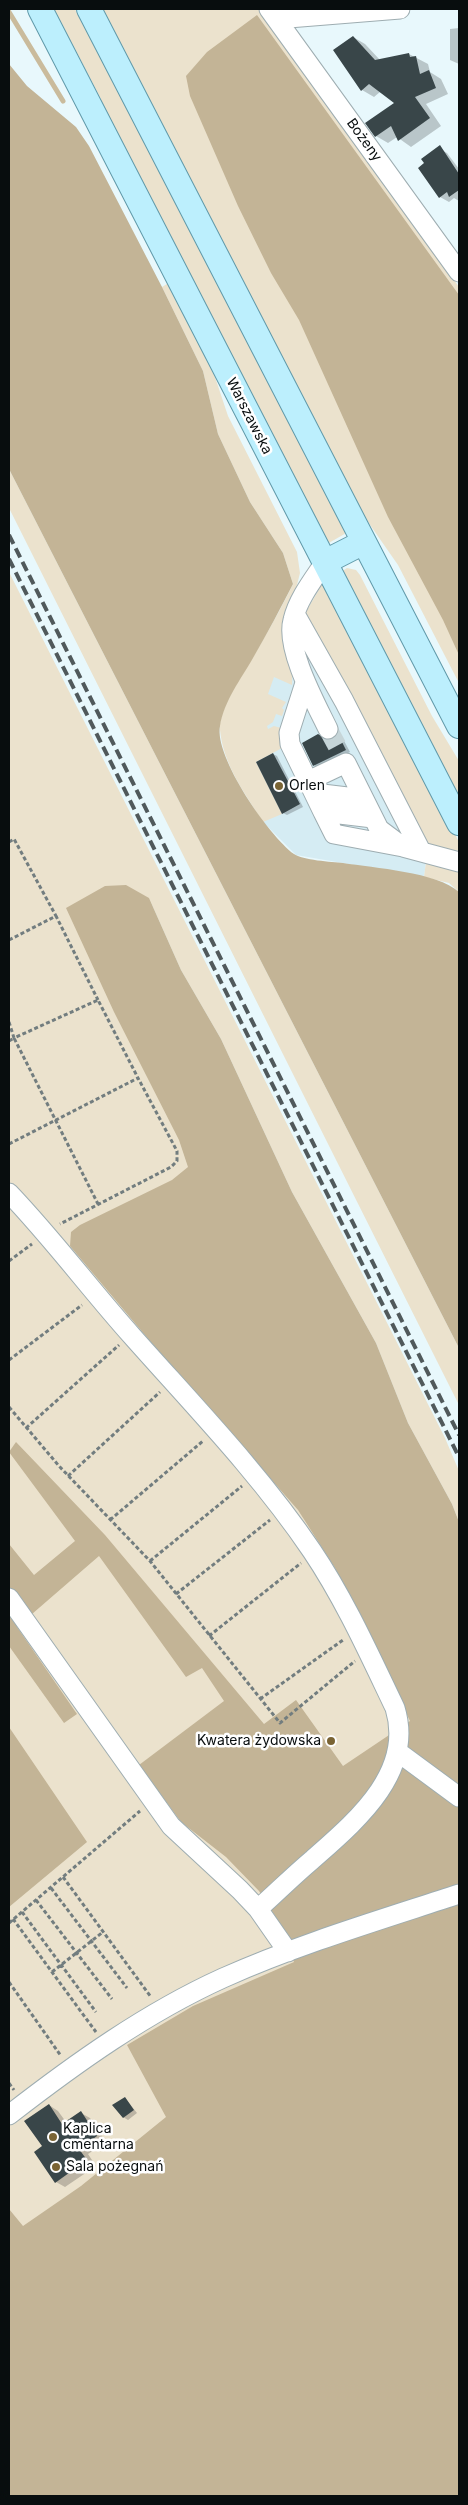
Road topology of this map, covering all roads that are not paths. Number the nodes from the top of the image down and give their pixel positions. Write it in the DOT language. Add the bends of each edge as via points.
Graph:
graph roads {
  1 [pos="40,9"];
  2 [pos="89,9"];
  3 [pos="400,9"];
  4 [pos="273,14"];
  5 [pos="459,272"];
  6 [pos="364,542"];
  7 [pos="325,562"];
  8 [pos="295,614"];
  9 [pos="305,683"];
  10 [pos="458,723"];
  11 [pos="328,729"];
  12 [pos="311,787"];
  13 [pos="364,799"];
  14 [pos="323,812"];
  15 [pos="373,818"];
  16 [pos="459,822"];
  17 [pos="412,849"];
  18 [pos="459,862"];
  19 [pos="9,1193"];
  20 [pos="9,1598"];
  21 [pos="398,1752"];
  22 [pos="459,1797"];
  23 [pos="459,1894"];
  24 [pos="258,1909"];
  25 [pos="288,1952"];
  26 [pos="9,2115"];
  1 -- 7 [label="main road, Warszawska"];
  2 -- 6 [label="main road"];
  3 -- 4 [label="street"];
  4 -- 5 [label="street, Bożeny"];
  6 -- 7 [label="main road"];
  6 -- 10 [label="main road"];
  7 -- 8 [label="street"];
  7 -- 16 [label="main road, Warszawska"];
  8 -- 9 [label="street" via="293,637"];
  8 -- 17 [label="street" via="344,701"];
  9 -- 11 [label="street"];
  9 -- 12 [label="street" via="288,733"];
  12 -- 13 [label="street"];
  12 -- 13 [label="street" via="343,758"];
  12 -- 14 [label="street"];
  13 -- 15 [label="street"];
  14 -- 15 [label="street"];
  14 -- 17 [label="street" via="334,834"];
  15 -- 17 [label="street" via="379,829"];
  17 -- 18 [label="street"];
  19 -- 21 [label="street" via="47,1232 96,1294 216,1431 314,1554 395,1708 400,1725"];
  20 -- 24 [label="street" via="171,1826 222,1871"];
  21 -- 22 [label="street"];
  21 -- 24 [label="street" via="378,1793 357,1819"];
  23 -- 25 [label="street"];
  24 -- 25 [label="street"];
  25 -- 26 [label="street" via="222,1978 160,2010 70,2069"];
}
